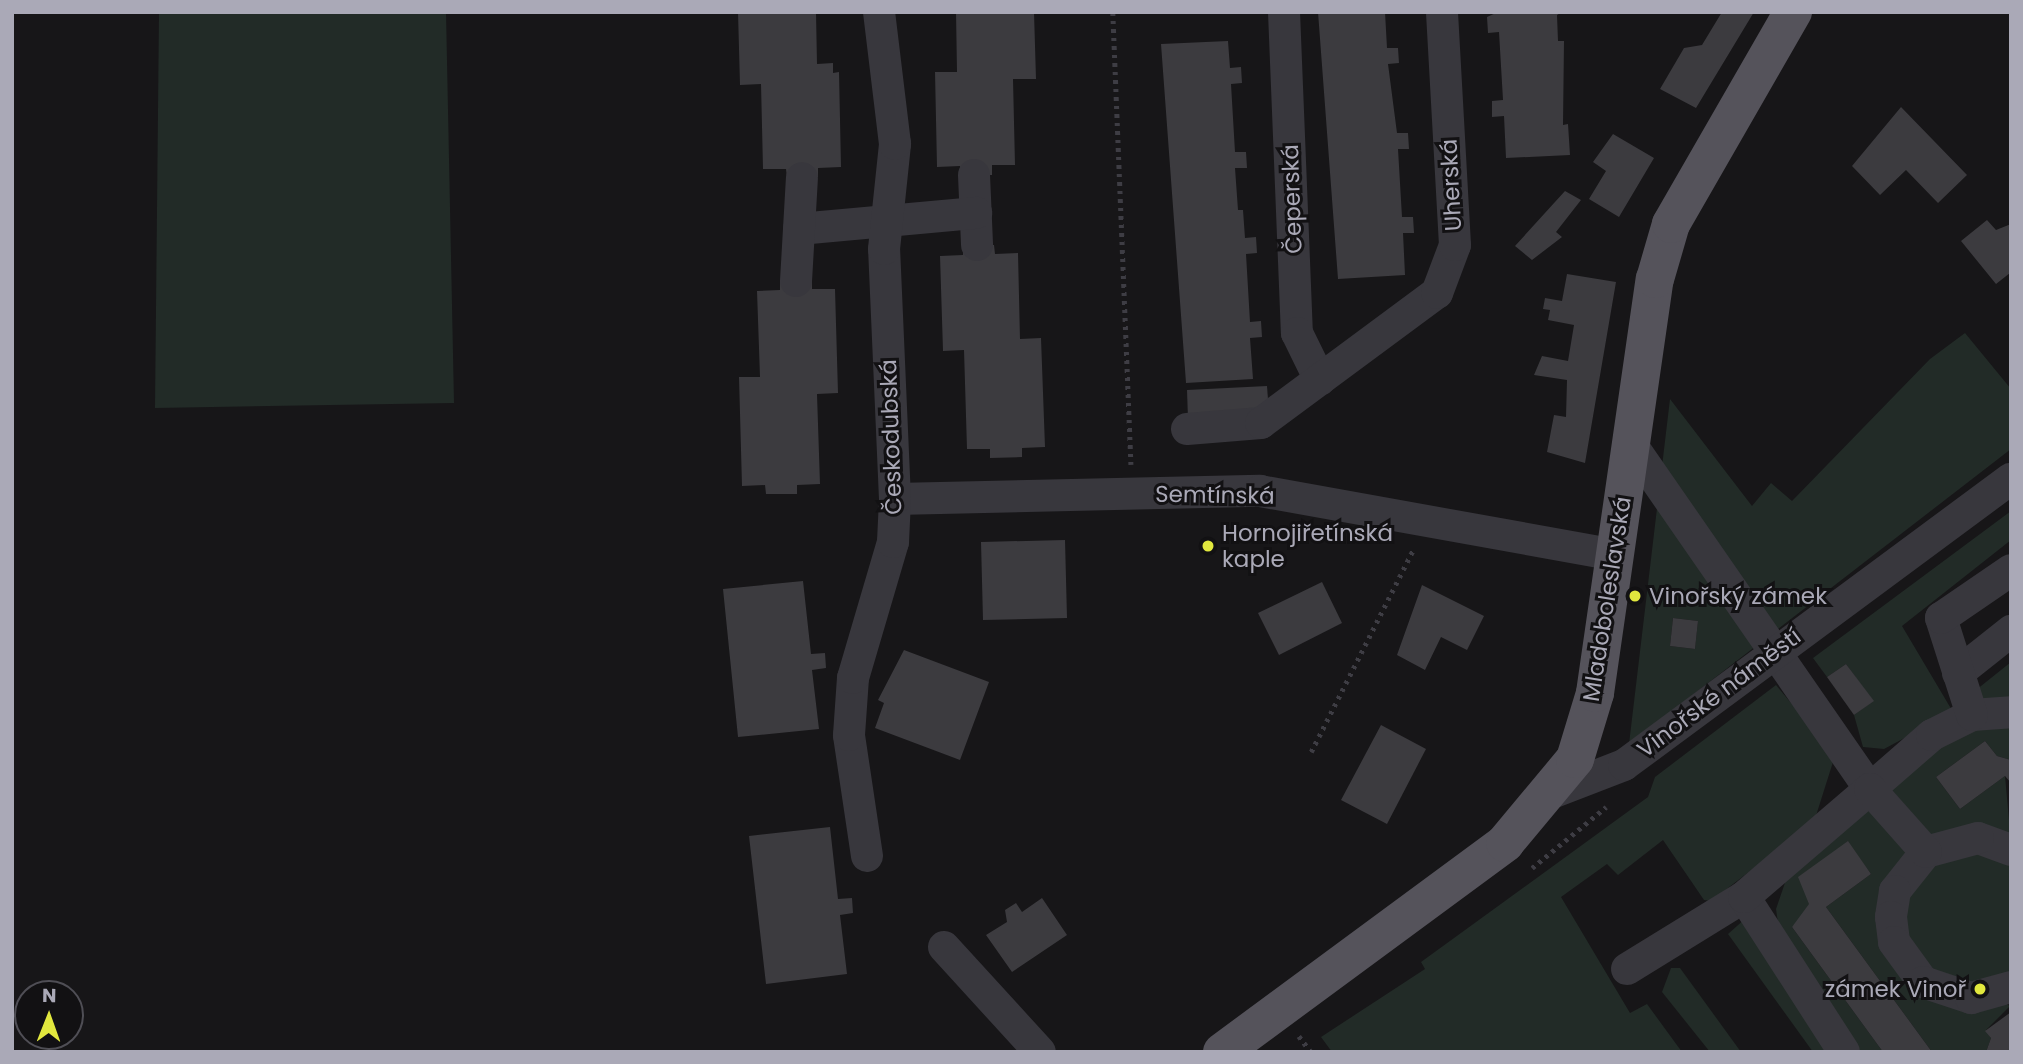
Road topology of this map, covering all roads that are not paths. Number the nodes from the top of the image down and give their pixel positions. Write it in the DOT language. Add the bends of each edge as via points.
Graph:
graph roads {
  1 [pos="879,12"];
  2 [pos="1284,12"];
  3 [pos="1442,12"];
  4 [pos="1793,12"];
  5 [pos="974,175"];
  6 [pos="803,178"];
  7 [pos="976,213"];
  8 [pos="887,222"];
  9 [pos="799,229"];
  10 [pos="977,245"];
  11 [pos="796,281"];
  12 [pos="1320,380"];
  13 [pos="1187,429"];
  14 [pos="1631,444"];
  15 [pos="2011,479"];
  16 [pos="895,499"];
  17 [pos="1614,555"];
  18 [pos="2011,570"];
  19 [pos="2011,631"];
  20 [pos="1772,653"];
  21 [pos="1958,673"];
  22 [pos="2011,712"];
  23 [pos="1972,715"];
  24 [pos="1870,789"];
  25 [pos="1554,792"];
  26 [pos="2011,850"];
  27 [pos="1926,852"];
  28 [pos="867,856"];
  29 [pos="1744,897"];
  30 [pos="944,947"];
  31 [pos="1627,969"];
  32 [pos="2011,986"];
  33 [pos="1040,1052"];
  34 [pos="1222,1052"];
  35 [pos="1843,1052"];
  1 -- 8 [label="street, Českodubská" via="895,144"];
  2 -- 12 [label="street, Čeperská" via="1297,333"];
  3 -- 12 [label="street, Uherská" via="1455,245 1437,293"];
  4 -- 14 [label="main road, Mladoboleslavská" via="1671,224 1655,279"];
  5 -- 7 [label="street"];
  6 -- 9 [label="street"];
  7 -- 8 [label="street"];
  7 -- 10 [label="street"];
  8 -- 9 [label="street"];
  8 -- 16 [label="street, Českodubská"];
  9 -- 11 [label="street"];
  12 -- 13 [label="street, Uherská" via="1261,423"];
  14 -- 17 [label="main road, Mladoboleslavská"];
  14 -- 20 [label="street"];
  15 -- 20 [label="street, Vinořské náměstí"];
  16 -- 17 [label="street, Semtínská" via="1260,491"];
  16 -- 28 [label="street, Českodubská" via="892,542 852,690 849,735"];
  17 -- 25 [label="main road, Mladoboleslavská" via="1595,693 1575,759"];
  18 -- 21 [label="street" via="1941,618"];
  19 -- 21 [label="street"];
  20 -- 24 [label="street"];
  20 -- 25 [label="street, Vinořské náměstí" via="1624,765"];
  21 -- 23 [label="street"];
  22 -- 23 [label="street"];
  23 -- 24 [label="street" via="1933,735"];
  24 -- 27 [label="street"];
  24 -- 29 [label="street"];
  25 -- 34 [label="main road, Mladoboleslavská" via="1505,843"];
  26 -- 27 [label="street" via="1978,838"];
  27 -- 32 [label="street" via="1901,880 1891,917 1905,964 1945,994 1970,998"];
  29 -- 31 [label="street"];
  29 -- 35 [label="street"];
  30 -- 33 [label="street"];
}
